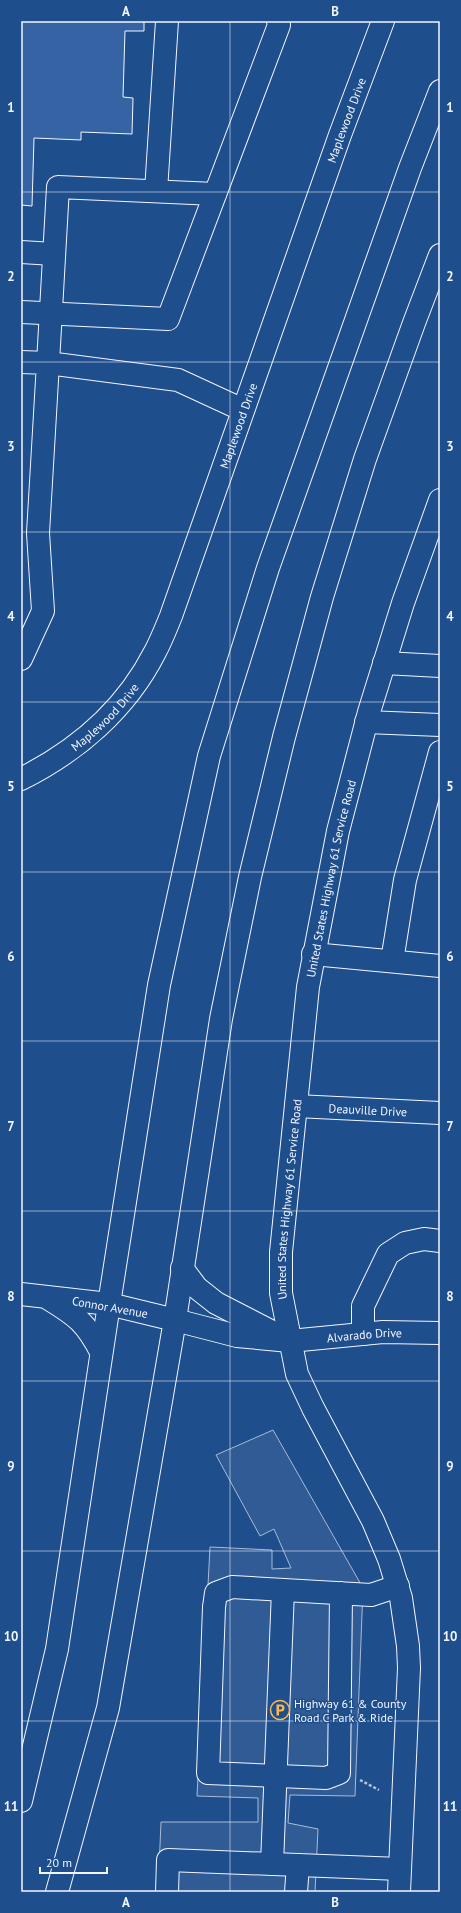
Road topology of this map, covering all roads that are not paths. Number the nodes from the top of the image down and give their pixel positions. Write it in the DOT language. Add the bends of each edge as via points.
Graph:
graph roads {
  1 [pos="167,21"];
  2 [pos="278,21"];
  3 [pos="383,21"];
  4 [pos="440,91"];
  5 [pos="156,191"];
  6 [pos="215,194"];
  7 [pos="21,252"];
  8 [pos="54,254"];
  9 [pos="440,255"];
  10 [pos="21,312"];
  11 [pos="51,313"];
  12 [pos="21,362"];
  13 [pos="48,363"];
  14 [pos="243,410"];
  15 [pos="440,500"];
  16 [pos="21,659"];
  17 [pos="384,663"];
  18 [pos="440,666"];
  19 [pos="366,722"];
  20 [pos="440,725"];
  21 [pos="440,752"];
  22 [pos="21,779"];
  23 [pos="313,954"];
  24 [pos="392,961"];
  25 [pos="440,966"];
  26 [pos="296,1106"];
  27 [pos="440,1114"];
  28 [pos="440,1241"];
  29 [pos="182,1268"];
  30 [pos="21,1294"];
  31 [pos="44,1296"];
  32 [pos="108,1304"];
  33 [pos="175,1320"];
  34 [pos="440,1333"];
  35 [pos="363,1334"];
  36 [pos="290,1341"];
  37 [pos="101,1352"];
  38 [pos="398,1586"];
  39 [pos="283,1590"];
  40 [pos="341,1593"];
  41 [pos="274,1776"];
  42 [pos="21,1801"];
  43 [pos="272,1864"];
  44 [pos="298,1865"];
  45 [pos="400,1869"];
  46 [pos="57,1892"];
  47 [pos="167,1892"];
  48 [pos="296,1892"];
  49 [pos="399,1892"];
  1 -- 5 [label="main road"];
  2 -- 6 [label="main road" via="279,25"];
  3 -- 14 [label="main road, Maplewood Drive"];
  4 -- 32 [label="main road" via="407,175 270,560 209,756 159,985"];
  5 -- 6 [label="main road"];
  5 -- 8 [label="main road" via="58,187"];
  6 -- 11 [label="main road" via="168,319"];
  7 -- 8 [label="main road"];
  8 -- 11 [label="main road"];
  9 -- 29 [label="main road" via="366,459 322,597 284,736 250,877 222,1019"];
  10 -- 11 [label="main road"];
  11 -- 13 [label="main road"];
  12 -- 13 [label="main road"];
  13 -- 14 [label="main road" via="178,380"];
  13 -- 16 [label="main road" via="38,533 44,611"];
  14 -- 22 [label="main road, Maplewood Drive" via="171,616 154,653 133,688 106,719 82,741"];
  15 -- 17 [label="main road, United States Highway 61 Service Road"];
  17 -- 18 [label="main road"];
  17 -- 19 [label="main road, United States Highway 61 Service Road"];
  19 -- 20 [label="main road"];
  19 -- 23 [label="main road, United States Highway 61 Service Road" via="338,831"];
  21 -- 24 [label="main road" via="405,880"];
  23 -- 24 [label="main road"];
  23 -- 26 [label="main road, United States Highway 61 Service Road"];
  24 -- 25 [label="main road"];
  26 -- 27 [label="main road, Deauville Drive"];
  26 -- 36 [label="main road, United States Highway 61 Service Road" via="281,1252 281,1293"];
  28 -- 35 [label="main road" via="424,1239 406,1243 388,1254 363,1306"];
  29 -- 33 [label="main road"];
  29 -- 36 [label="main road" via="197,1288 216,1303"];
  30 -- 31 [label="main road, Connor Avenue"];
  31 -- 32 [label="main road, Connor Avenue"];
  31 -- 37 [label="main road, Connor Avenue" via="73,1314 90,1332"];
  32 -- 33 [label="main road, Connor Avenue"];
  32 -- 37 [label="main road"];
  33 -- 36 [label="main road, Connor Avenue" via="237,1336"];
  33 -- 46 [label="main road" via="108,1708"];
  34 -- 35 [label="main road, Alvarado Drive"];
  35 -- 36 [label="main road, Alvarado Drive"];
  36 -- 38 [label="main road, United States Highway 61 Service Road" via="297,1374 373,1521 390,1559"];
  37 -- 42 [label="main road" via="57,1649"];
  38 -- 40 [label="main road" via="372,1595"];
  38 -- 45 [label="main road, United States Highway 61 Service Road" via="409,1668"];
  39 -- 40 [label="main road"];
  39 -- 41 [label="main road"];
  39 -- 41 [label="main road" via="232,1587 216,1593 214,1607 208,1774"];
  40 -- 41 [label="main road" via="339,1773 326,1778"];
  41 -- 43 [label="main road"];
  43 -- 44 [label="main road"];
  43 -- 47 [label="main road" via="168,1860"];
  44 -- 45 [label="main road"];
  44 -- 48 [label="main road"];
  45 -- 49 [label="main road, United States Highway 61 Service Road"];
}
